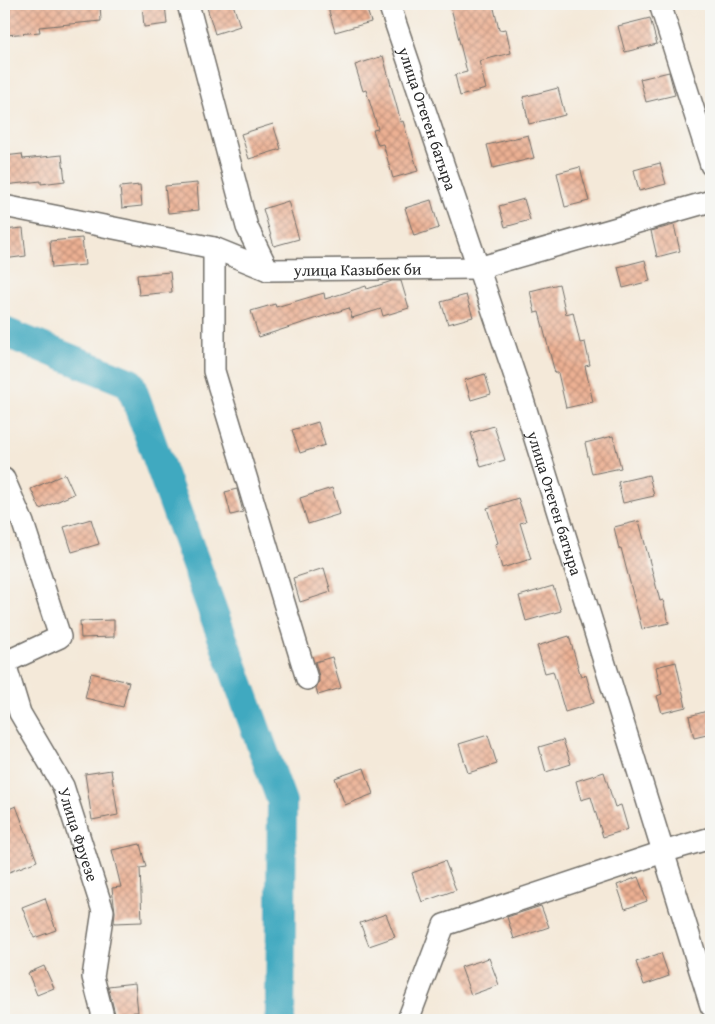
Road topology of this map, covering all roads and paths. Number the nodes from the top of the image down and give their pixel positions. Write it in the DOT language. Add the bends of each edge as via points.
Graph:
graph roads {
  1 [pos="188,4"];
  2 [pos="389,4"];
  3 [pos="660,4"];
  4 [pos="711,165"];
  5 [pos="711,202"];
  6 [pos="4,206"];
  7 [pos="214,248"];
  8 [pos="478,268"];
  9 [pos="268,270"];
  10 [pos="4,479"];
  11 [pos="4,662"];
  12 [pos="307,679"];
  13 [pos="711,838"];
  14 [pos="663,852"];
  15 [pos="711,1006"];
  16 [pos="104,1020"];
  17 [pos="408,1020"];
  1 -- 9 [label="street" via="246,227"];
  2 -- 8 [label="street, улица Отеген батыра"];
  3 -- 4 [label="street"];
  5 -- 8 [label="street, улица Казыбек би"];
  6 -- 7 [label="street, улица Казыбек би"];
  7 -- 9 [label="street, улица Казыбек би"];
  7 -- 12 [label="street" via="214,372"];
  8 -- 9 [label="street, улица Казыбек би"];
  8 -- 14 [label="street, улица Отеген батыра" via="523,400"];
  10 -- 11 [label="street" via="23,523 60,637"];
  11 -- 16 [label="street, Улица Фруезе" via="20,713 63,786 103,911 94,977"];
  13 -- 14 [label="street"];
  14 -- 15 [label="street, улица Отеген батыра"];
  14 -- 17 [label="street" via="444,925"];
}
